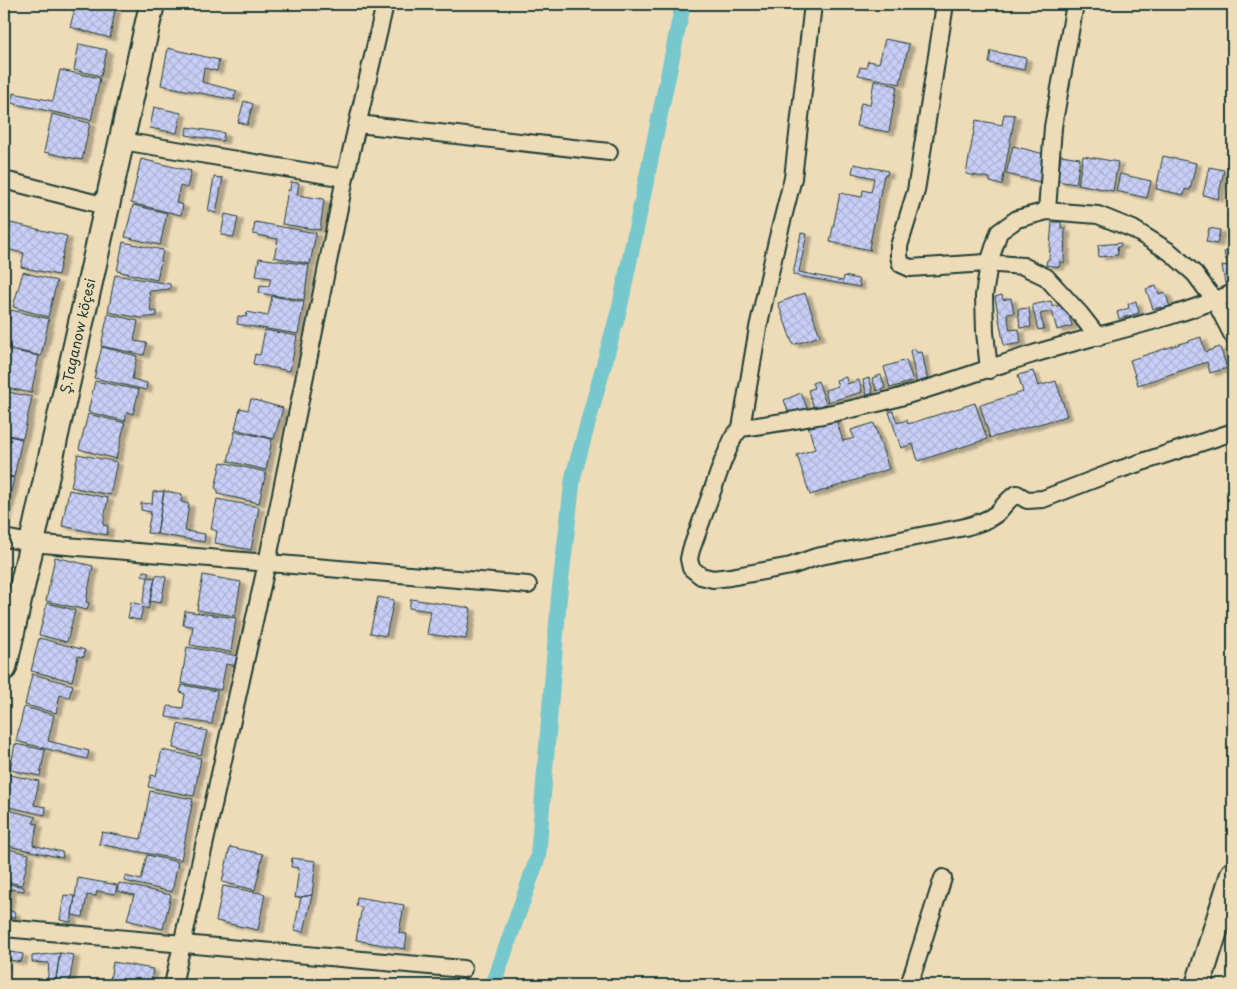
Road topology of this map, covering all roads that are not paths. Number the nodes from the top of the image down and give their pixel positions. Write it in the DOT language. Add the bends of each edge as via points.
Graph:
graph roads {
  1 [pos="152,4"];
  2 [pos="385,4"];
  3 [pos="813,4"];
  4 [pos="944,4"];
  5 [pos="1075,4"];
  6 [pos="358,124"];
  7 [pos="122,142"];
  8 [pos="608,152"];
  9 [pos="345,178"];
  10 [pos="4,180"];
  11 [pos="106,206"];
  12 [pos="1048,211"];
  13 [pos="989,263"];
  14 [pos="1233,293"];
  15 [pos="1215,301"];
  16 [pos="1233,336"];
  17 [pos="1098,337"];
  18 [pos="989,370"];
  19 [pos="740,428"];
  20 [pos="1233,432"];
  21 [pos="4,538"];
  22 [pos="31,543"];
  23 [pos="266,564"];
  24 [pos="528,585"];
  25 [pos="4,668"];
  26 [pos="1233,874"];
  27 [pos="943,878"];
  28 [pos="4,928"];
  29 [pos="182,944"];
  30 [pos="463,969"];
  31 [pos="173,985"];
  32 [pos="908,985"];
  33 [pos="1198,985"];
  1 -- 7 [label="street, Ş.Taganow köçesi"];
  2 -- 6 [label="street"];
  3 -- 19 [label="street" via="793,178 776,240"];
  4 -- 13 [label="street" via="916,191 899,246 899,256 901,264 910,268"];
  5 -- 12 [label="street" via="1052,127"];
  6 -- 8 [label="street"];
  6 -- 9 [label="street"];
  7 -- 9 [label="street"];
  7 -- 11 [label="street, Ş.Taganow köçesi"];
  9 -- 23 [label="street"];
  10 -- 11 [label="street"];
  11 -- 22 [label="street, Ş.Taganow köçesi"];
  12 -- 13 [label="street" via="1017,218 999,232"];
  12 -- 15 [label="street" via="1098,215 1133,229 1170,252 1195,274"];
  13 -- 17 [label="street" via="1023,266 1046,277"];
  13 -- 18 [label="street" via="984,296 984,332"];
  14 -- 15 [label="street"];
  15 -- 16 [label="street"];
  15 -- 17 [label="street"];
  17 -- 18 [label="street"];
  18 -- 19 [label="street" via="876,403 795,421"];
  19 -- 20 [label="street" via="723,461 689,559 691,568 701,576 713,579 791,566 816,557 966,527 996,514 1016,494 1027,500 1043,499"];
  21 -- 22 [label="street"];
  22 -- 23 [label="street"];
  22 -- 25 [label="street, Ş.Taganow köçesi"];
  23 -- 24 [label="street"];
  23 -- 29 [label="street"];
  26 -- 33 [label="street"];
  27 -- 32 [label="street"];
  28 -- 29 [label="street"];
  29 -- 30 [label="street"];
  29 -- 31 [label="street"];
}
